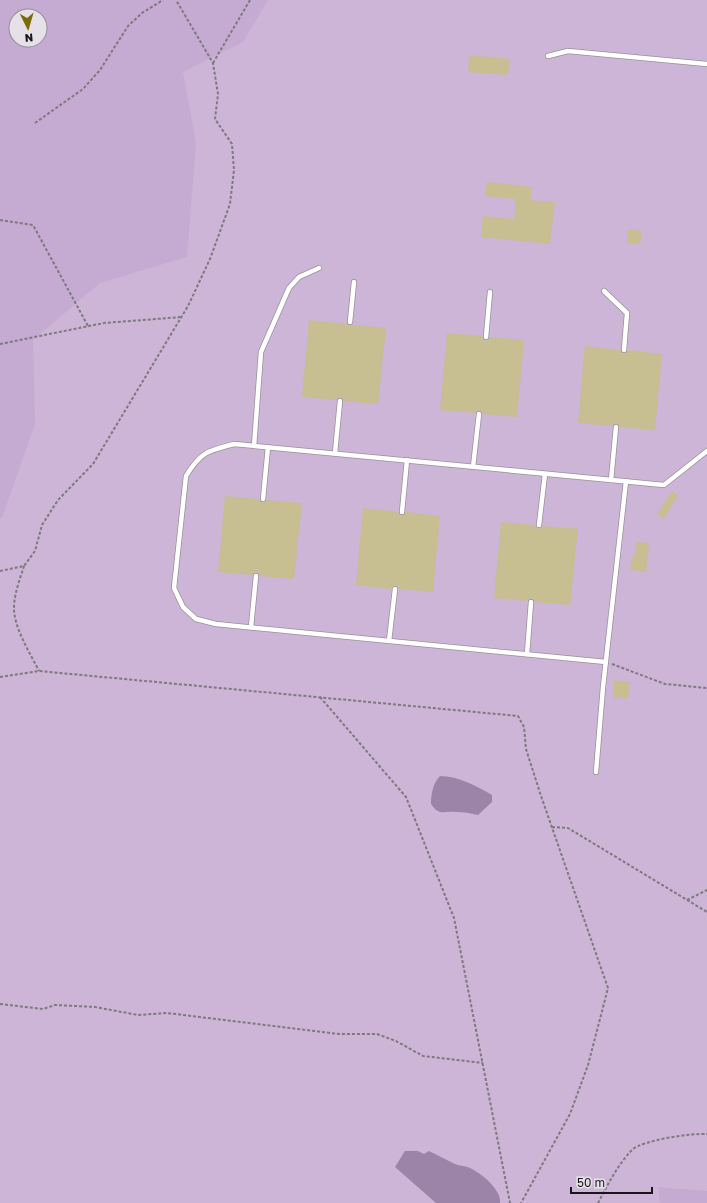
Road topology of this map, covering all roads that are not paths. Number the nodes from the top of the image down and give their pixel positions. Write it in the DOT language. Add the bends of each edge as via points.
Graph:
graph roads {
  1 [pos="548,56"];
  2 [pos="707,64"];
  3 [pos="319,268"];
  4 [pos="354,282"];
  5 [pos="604,291"];
  6 [pos="490,292"];
  7 [pos="350,322"];
  8 [pos="486,337"];
  9 [pos="624,350"];
  10 [pos="340,400"];
  11 [pos="479,414"];
  12 [pos="616,427"];
  13 [pos="254,446"];
  14 [pos="268,447"];
  15 [pos="707,451"];
  16 [pos="335,454"];
  17 [pos="407,460"];
  18 [pos="473,467"];
  19 [pos="545,474"];
  20 [pos="611,480"];
  21 [pos="626,481"];
  22 [pos="263,499"];
  23 [pos="402,512"];
  24 [pos="539,525"];
  25 [pos="256,576"];
  26 [pos="395,589"];
  27 [pos="531,602"];
  28 [pos="251,627"];
  29 [pos="389,641"];
  30 [pos="527,654"];
  31 [pos="606,662"];
  32 [pos="596,772"];
  1 -- 2 [label="lane" via="568,52"];
  3 -- 13 [label="lane" via="299,277 289,288 261,352"];
  4 -- 7 [label="lane"];
  5 -- 9 [label="lane" via="627,313"];
  6 -- 8 [label="lane"];
  10 -- 16 [label="lane"];
  11 -- 18 [label="lane"];
  12 -- 20 [label="lane"];
  13 -- 14 [label="lane"];
  13 -- 28 [label="lane" via="234,444 211,450 196,461 186,476 174,588 183,607 196,619 216,624"];
  14 -- 16 [label="lane"];
  14 -- 22 [label="lane"];
  15 -- 21 [label="lane" via="664,485"];
  16 -- 17 [label="lane"];
  17 -- 18 [label="lane"];
  17 -- 23 [label="lane"];
  18 -- 19 [label="lane"];
  19 -- 20 [label="lane"];
  19 -- 24 [label="lane"];
  20 -- 21 [label="lane"];
  21 -- 31 [label="lane"];
  25 -- 28 [label="lane"];
  26 -- 29 [label="lane"];
  27 -- 30 [label="lane"];
  28 -- 29 [label="lane"];
  29 -- 30 [label="lane"];
  30 -- 31 [label="lane"];
  31 -- 32 [label="lane"];
}
